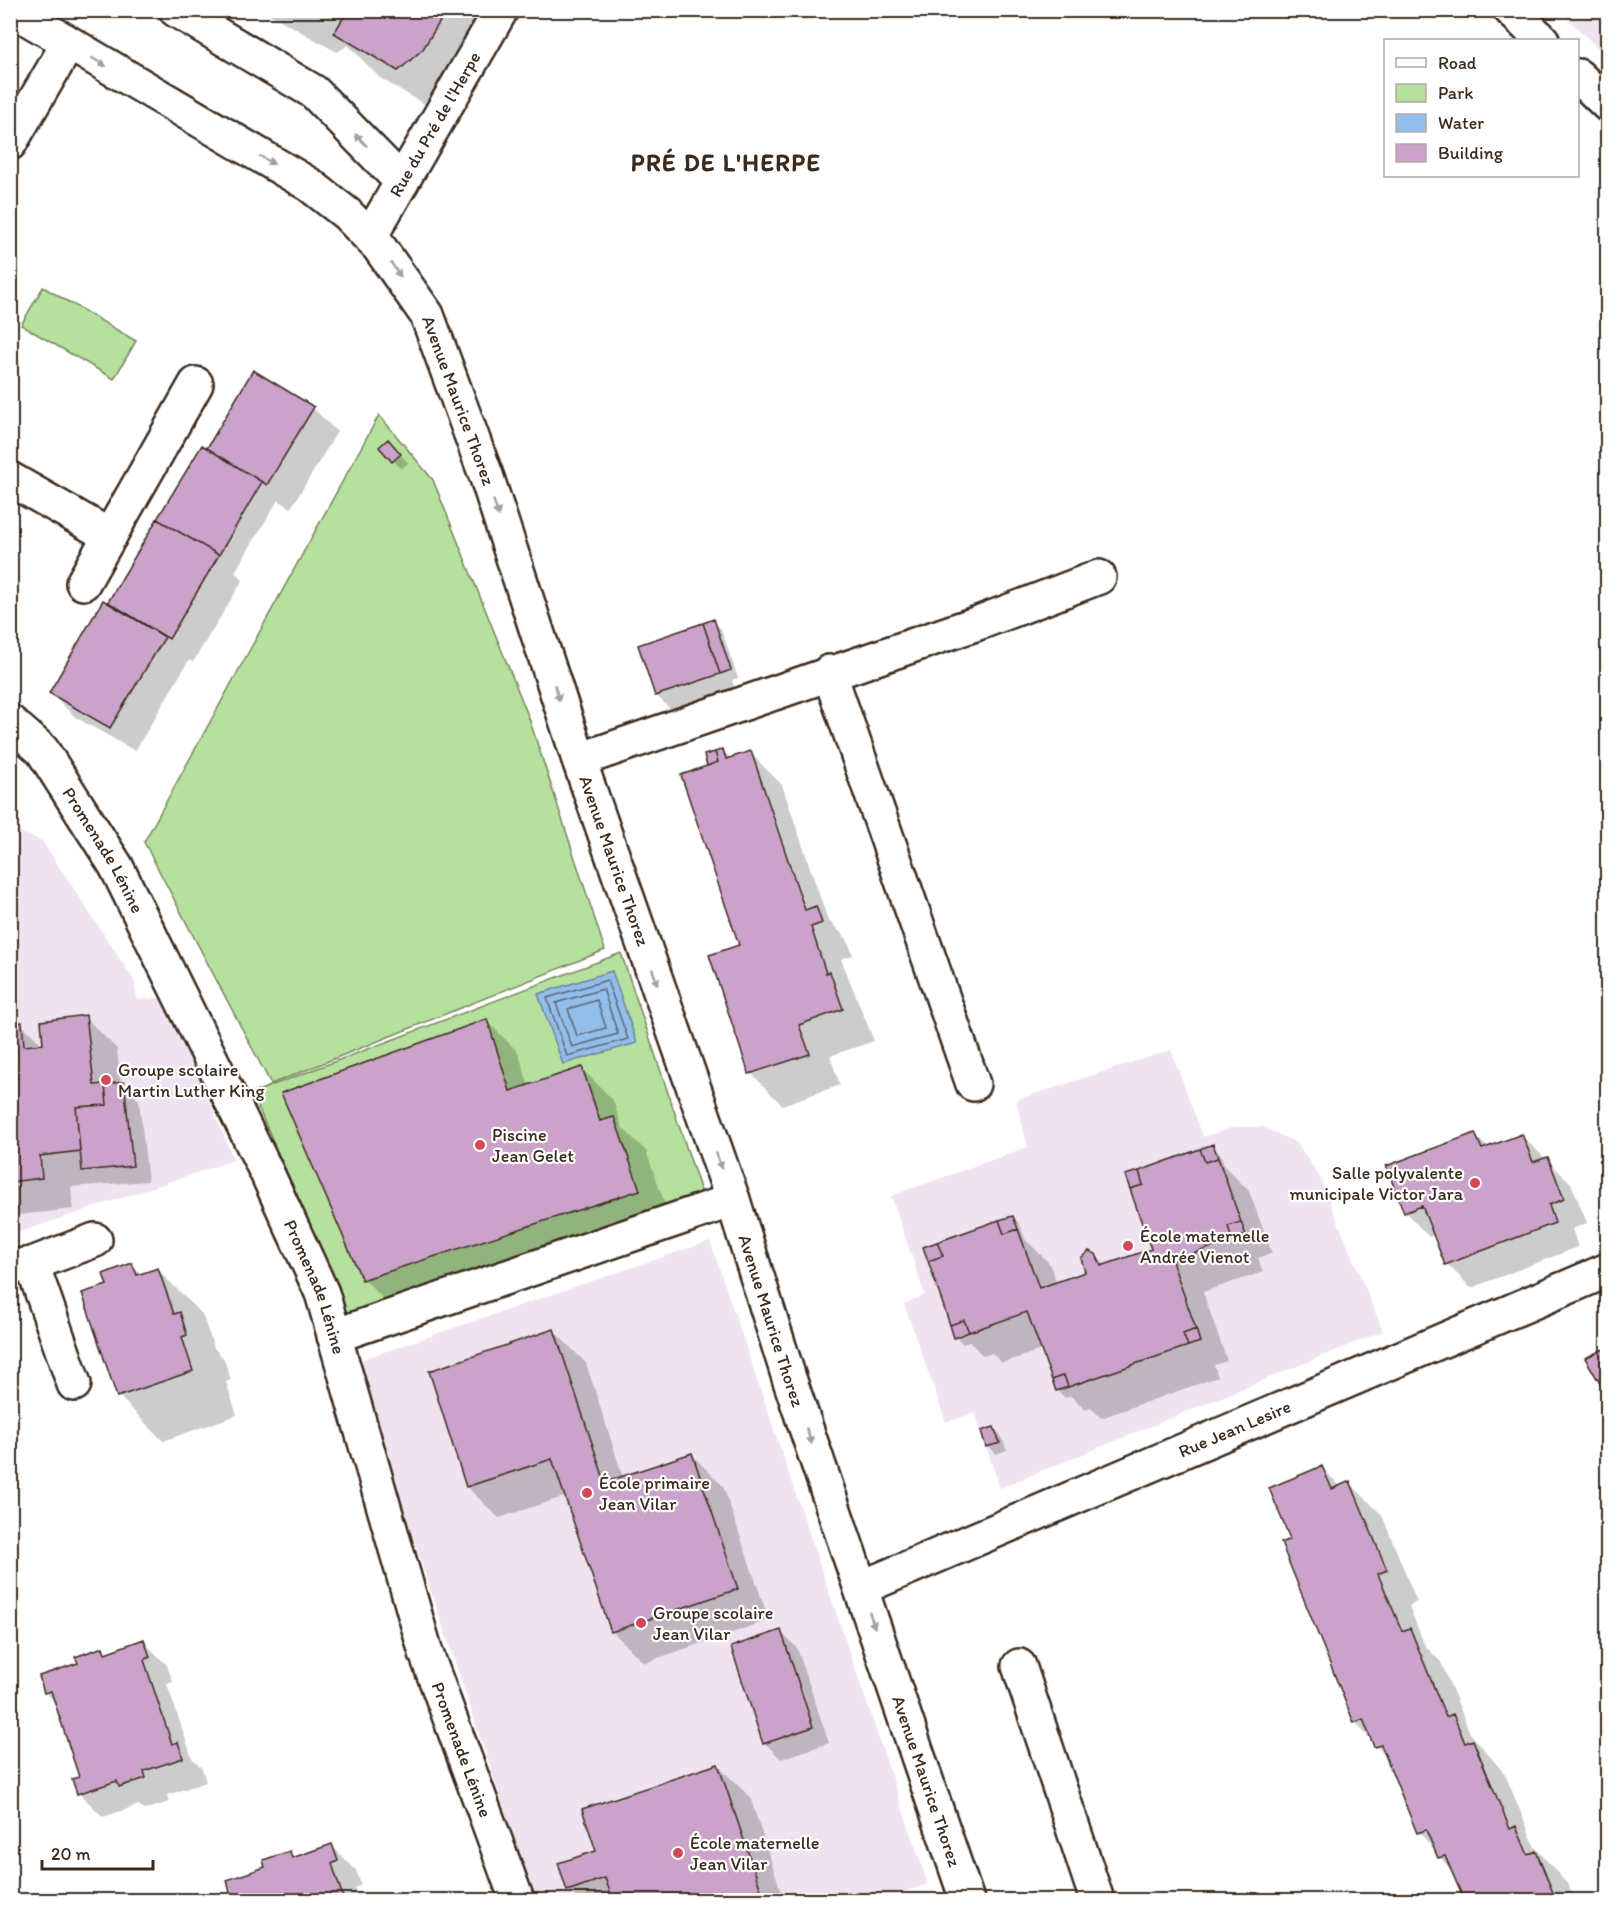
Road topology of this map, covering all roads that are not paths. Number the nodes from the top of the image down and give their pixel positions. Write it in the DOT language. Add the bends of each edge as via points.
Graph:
graph roads {
  1 [pos="13,10"];
  2 [pos="176,10"];
  3 [pos="501,10"];
  4 [pos="1511,10"];
  5 [pos="1541,39"];
  6 [pos="68,44"];
  7 [pos="1579,77"];
  8 [pos="1608,105"];
  9 [pos="10,143"];
  10 [pos="402,182"];
  11 [pos="370,237"];
  12 [pos="196,384"];
  13 [pos="10,479"];
  14 [pos="110,536"];
  15 [pos="1099,577"];
  16 [pos="82,583"];
  17 [pos="829,672"];
  18 [pos="10,722"];
  19 [pos="579,760"];
  20 [pos="973,1084"];
  21 [pos="733,1200"];
  22 [pos="95,1240"];
  23 [pos="21,1265"];
  24 [pos="1608,1270"];
  25 [pos="334,1336"];
  26 [pos="74,1384"];
  27 [pos="861,1588"];
  28 [pos="1019,1666"];
  29 [pos="517,1900"];
  30 [pos="967,1900"];
  31 [pos="1096,1900"];
  1 -- 6 [label="street, Avenue Maurice Thorez"];
  10 -- 2 [label="street, one-way" via="314,92"];
  3 -- 10 [label="street, Rue du Pré de l'Herpe"];
  4 -- 5 [label="street"];
  6 -- 9 [label="street"];
  6 -- 11 [label="street, Avenue Maurice Thorez, one-way" via="310,185"];
  7 -- 8 [label="street"];
  10 -- 11 [label="street, Rue du Pré de l'Herpe"];
  11 -- 19 [label="street, Avenue Maurice Thorez, one-way" via="427,315 487,478"];
  12 -- 14 [label="street"];
  13 -- 14 [label="street"];
  14 -- 16 [label="street"];
  15 -- 17 [label="street" via="981,622"];
  17 -- 19 [label="street"];
  17 -- 20 [label="street"];
  18 -- 25 [label="street, Promenade Lénine" via="42,750 116,866 267,1173 322,1293"];
  19 -- 21 [label="street, Avenue Maurice Thorez, one-way"];
  21 -- 25 [label="street"];
  21 -- 27 [label="street, Avenue Maurice Thorez, one-way"];
  22 -- 23 [label="street"];
  23 -- 26 [label="street"];
  24 -- 27 [label="street, Rue Jean Lesire"];
  25 -- 29 [label="street, Promenade Lénine" via="426,1653"];
  27 -- 30 [label="street, Avenue Maurice Thorez, one-way"];
  28 -- 31 [label="street"];
}
